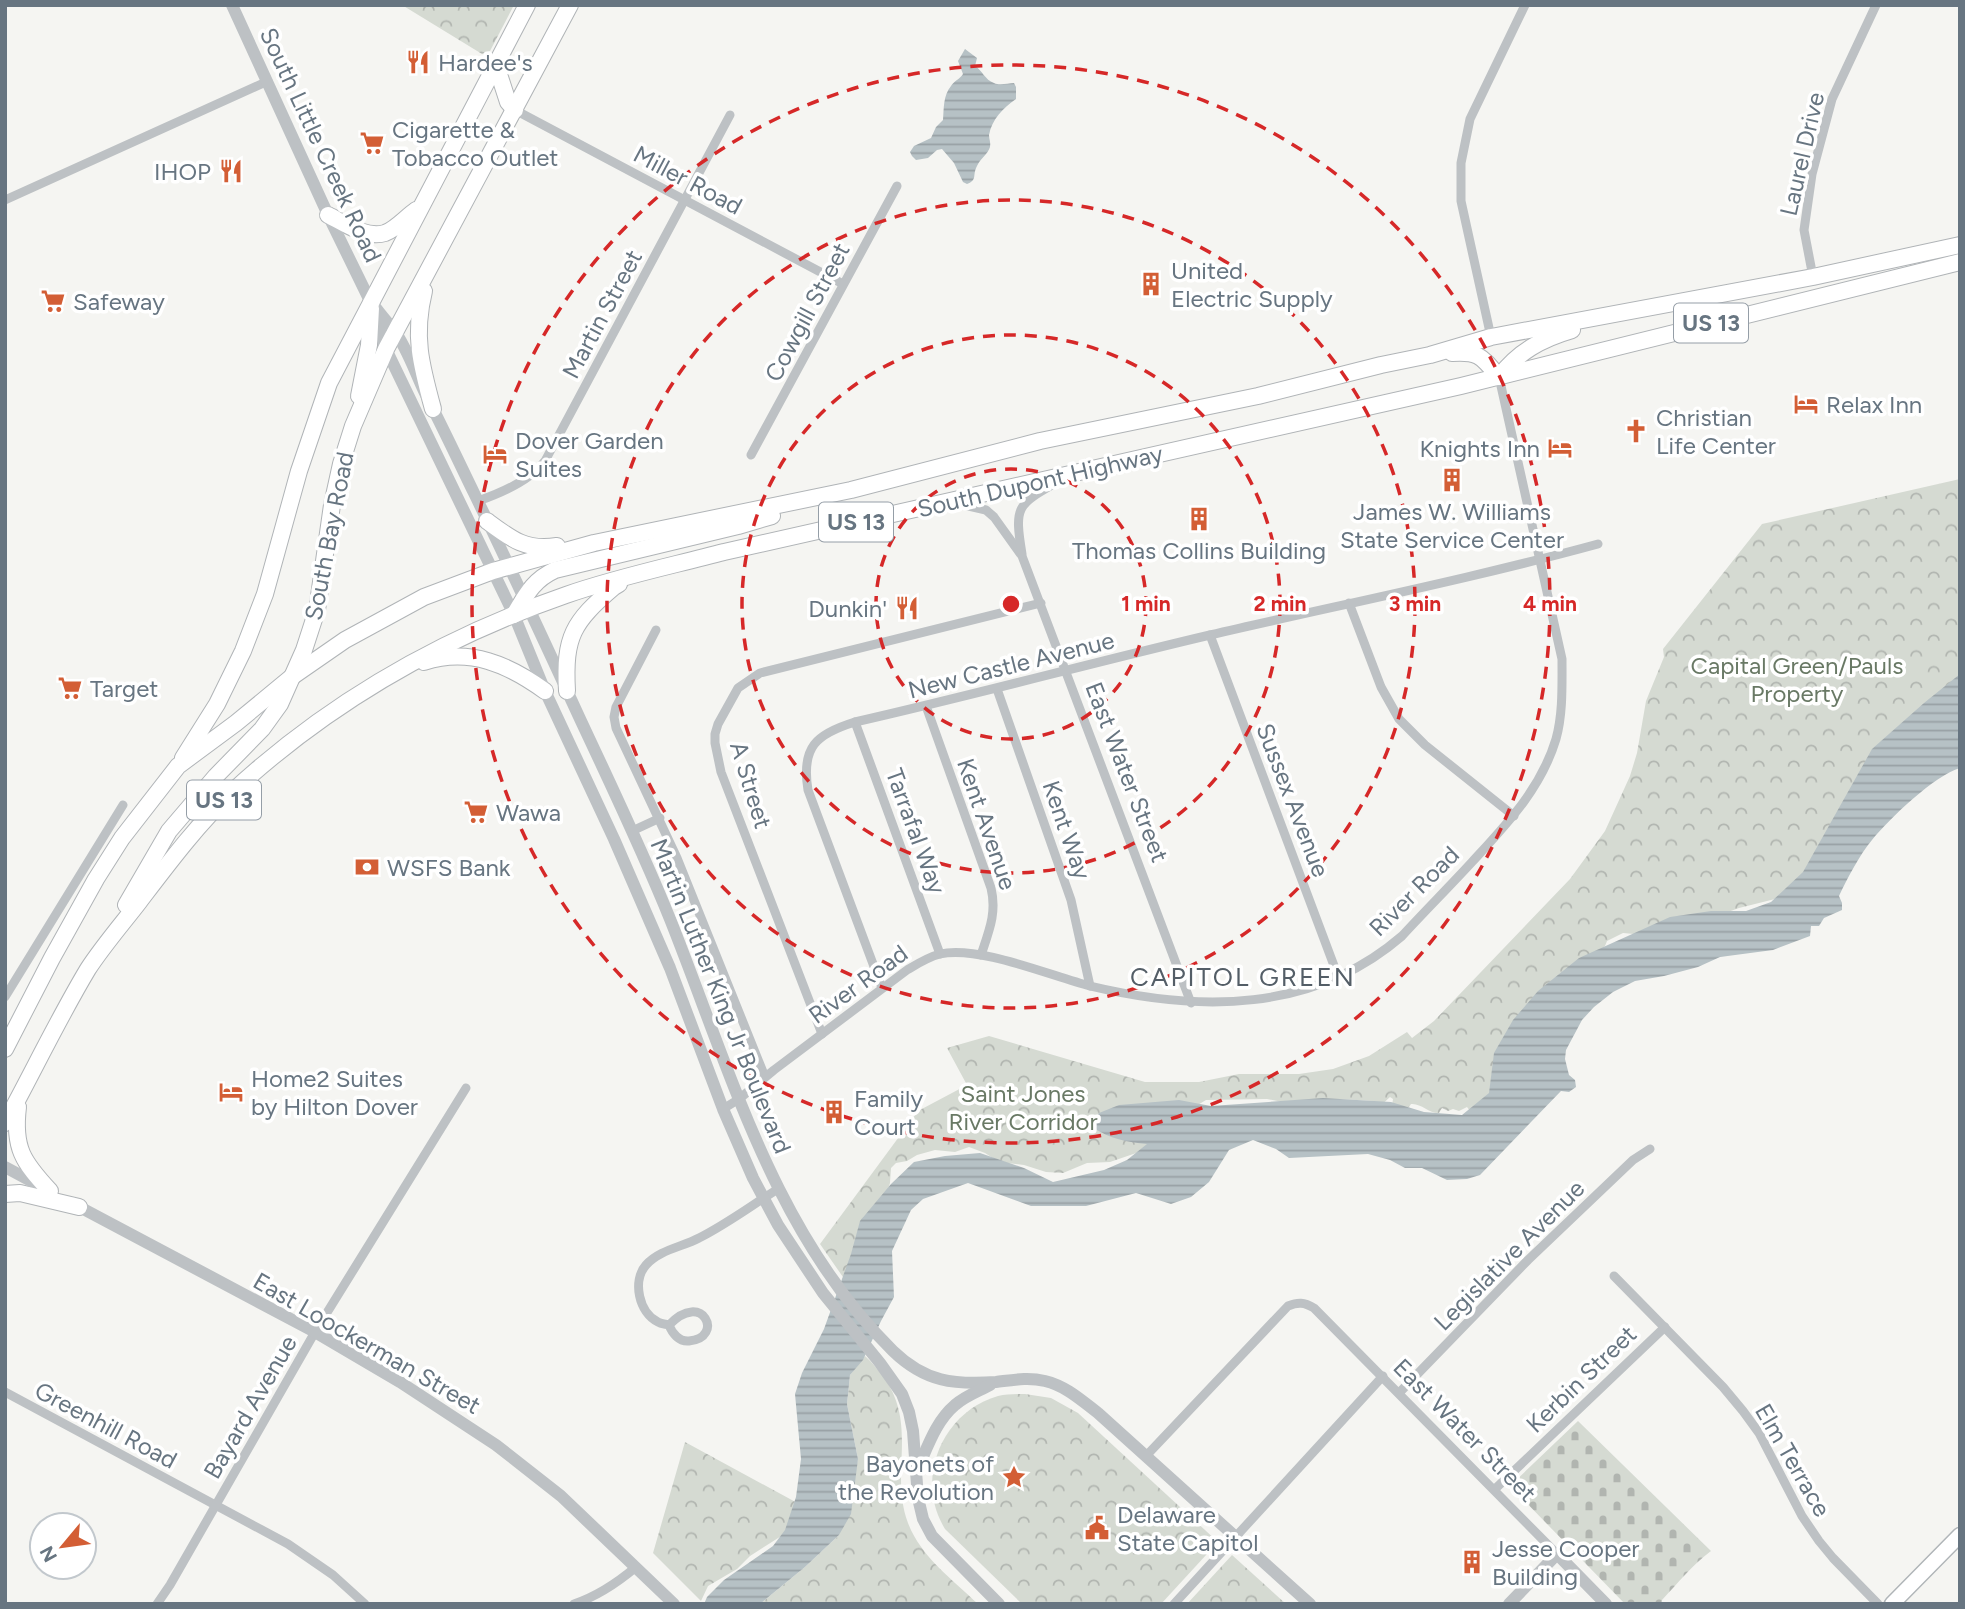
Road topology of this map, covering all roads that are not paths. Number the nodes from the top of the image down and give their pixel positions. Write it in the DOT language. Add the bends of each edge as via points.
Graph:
graph roads {
  1 [pos="232,5"];
  2 [pos="527,5"];
  3 [pos="570,5"];
  4 [pos="1525,5"];
  5 [pos="1876,5"];
  6 [pos="496,65"];
  7 [pos="268,81"];
  8 [pos="515,110"];
  9 [pos="730,115"];
  10 [pos="897,186"];
  11 [pos="5,200"];
  12 [pos="684,201"];
  13 [pos="423,204"];
  14 [pos="328,215"];
  15 [pos="1960,245"];
  16 [pos="1960,262"];
  17 [pos="428,273"];
  18 [pos="1813,277"];
  19 [pos="843,284"];
  20 [pos="371,303"];
  21 [pos="1624,313"];
  22 [pos="396,332"];
  23 [pos="386,349"];
  24 [pos="1500,350"];
  25 [pos="1430,355"];
  26 [pos="1485,360"];
  27 [pos="1529,369"];
  28 [pos="1499,377"];
  29 [pos="1461,386"];
  30 [pos="433,409"];
  31 [pos="353,426"];
  32 [pos="751,456"];
  33 [pos="1072,474"];
  34 [pos="851,491"];
  35 [pos="478,501"];
  36 [pos="950,502"];
  37 [pos="487,521"];
  38 [pos="615,539"];
  39 [pos="1598,544"];
  40 [pos="1022,556"];
  41 [pos="1541,560"];
  42 [pos="509,566"];
  43 [pos="493,571"];
  44 [pos="641,573"];
  45 [pos="527,603"];
  46 [pos="1041,603"];
  47 [pos="1349,603"];
  48 [pos="514,615"];
  49 [pos="656,630"];
  50 [pos="1210,635"];
  51 [pos="1067,670"];
  52 [pos="396,671"];
  53 [pos="292,676"];
  54 [pos="997,690"];
  55 [pos="545,691"];
  56 [pos="567,691"];
  57 [pos="926,706"];
  58 [pos="855,722"];
  59 [pos="178,766"];
  60 [pos="123,805"];
  61 [pos="1514,817"];
  62 [pos="660,818"];
  63 [pos="632,831"];
  64 [pos="940,954"];
  65 [pos="981,955"];
  66 [pos="89,968"];
  67 [pos="1339,979"];
  68 [pos="1090,986"];
  69 [pos="882,988"];
  70 [pos="5,997"];
  71 [pos="1191,1003"];
  72 [pos="822,1034"];
  73 [pos="5,1049"];
  74 [pos="765,1077"];
  75 [pos="466,1088"];
  76 [pos="19,1097"];
  77 [pos="739,1099"];
  78 [pos="723,1109"];
  79 [pos="5,1123"];
  80 [pos="1650,1149"];
  81 [pos="5,1167"];
  82 [pos="778,1189"];
  83 [pos="50,1191"];
  84 [pos="5,1194"];
  85 [pos="763,1198"];
  86 [pos="79,1207"];
  87 [pos="1614,1276"];
  88 [pos="668,1325"];
  89 [pos="1665,1327"];
  90 [pos="315,1332"];
  91 [pos="1383,1376"];
  92 [pos="997,1382"];
  93 [pos="5,1392"];
  94 [pos="1399,1393"];
  95 [pos="1146,1456"];
  96 [pos="916,1471"];
  97 [pos="1495,1489"];
  98 [pos="215,1505"];
  99 [pos="1960,1535"];
  100 [pos="1236,1537"];
  101 [pos="1557,1554"];
  102 [pos="636,1567"];
  103 [pos="157,1604"];
  104 [pos="365,1604"];
  105 [pos="574,1604"];
  106 [pos="674,1604"];
  107 [pos="999,1604"];
  108 [pos="1174,1604"];
  109 [pos="1310,1604"];
  110 [pos="1509,1604"];
  111 [pos="1606,1604"];
  112 [pos="1878,1604"];
  113 [pos="1892,1604"];
  1 -- 7 [label="street, South Little Creek Road"];
  2 -- 6 [label="highway, South Bay Road"];
  3 -- 8 [label="highway, South Bay Road"];
  4 -- 24 [label="street" via="1470,119 1461,163 1461,201"];
  5 -- 18 [label="street, Laurel Drive" via="1832,99 1812,174 1804,230"];
  6 -- 8 [label="highway"];
  6 -- 13 [label="highway, South Bay Road"];
  7 -- 11 [label="street"];
  7 -- 14 [label="street, South Little Creek Road"];
  8 -- 12 [label="street, Miller Road"];
  8 -- 17 [label="highway, South Bay Road"];
  9 -- 12 [label="street, Martin Street"];
  10 -- 19 [label="street, Cowgill Street"];
  12 -- 19 [label="street, Miller Road"];
  12 -- 35 [label="street, Martin Street" via="545,461 529,477"];
  13 -- 14 [label="highway" via="393,229 373,235"];
  13 -- 20 [label="highway, South Bay Road"];
  14 -- 20 [label="street, South Little Creek Road"];
  15 -- 18 [label="highway, South Dupont Highway / US 13"];
  16 -- 27 [label="highway, South Dupont Highway / US 13"];
  17 -- 22 [label="highway, South Bay Road"];
  17 -- 30 [label="highway" via="417,331"];
  18 -- 21 [label="highway, South Dupont Highway / US 13"];
  19 -- 32 [label="street, Cowgill Street"];
  20 -- 22 [label="street, South Little Creek Road"];
  20 -- 23 [label="street, South Little Creek Road"];
  20 -- 31 [label="highway" via="369,345"];
  20 -- 59 [label="highway, South Bay Road" via="316,419 270,582 243,651"];
  21 -- 24 [label="highway, South Dupont Highway / US 13"];
  21 -- 24 [label="highway" via="1562,332 1527,349"];
  22 -- 23 [label="highway, South Bay Road"];
  22 -- 30 [label="street, South Little Creek Road"];
  23 -- 31 [label="highway, South Bay Road"];
  23 -- 43 [label="street, South Little Creek Road"];
  24 -- 25 [label="highway, South Dupont Highway / US 13"];
  24 -- 26 [label="highway"];
  24 -- 27 [label="highway"];
  24 -- 28 [label="highway"];
  25 -- 26 [label="highway" via="1469,352"];
  25 -- 34 [label="highway, South Dupont Highway / US 13" via="1040,441"];
  26 -- 28 [label="highway"];
  26 -- 29 [label="highway"];
  27 -- 28 [label="highway, South Dupont Highway / US 13"];
  28 -- 29 [label="highway, South Dupont Highway / US 13"];
  28 -- 41 [label="street, River Road"];
  29 -- 33 [label="highway, South Dupont Highway / US 13"];
  30 -- 35 [label="street, South Little Creek Road"];
  31 -- 53 [label="highway, South Bay Road" via="332,505 317,610"];
  33 -- 36 [label="highway, South Dupont Highway / US 13"];
  33 -- 40 [label="street, East Water Street" via="1027,500 1019,510"];
  34 -- 38 [label="highway, South Dupont Highway / US 13"];
  34 -- 45 [label="highway" via="738,526 555,570 533,585"];
  35 -- 37 [label="street, South Little Creek Road"];
  36 -- 40 [label="street, East Water Street" via="986,510"];
  36 -- 44 [label="highway, South Dupont Highway / US 13"];
  37 -- 38 [label="highway" via="530,547"];
  37 -- 42 [label="street, South Little Creek Road"];
  38 -- 42 [label="highway, South Dupont Highway / US 13"];
  39 -- 41 [label="street, New Castle Avenue"];
  40 -- 46 [label="street, East Water Street"];
  41 -- 47 [label="street, New Castle Avenue"];
  41 -- 61 [label="street, River Road" via="1562,659 1563,694 1556,738 1545,768"];
  42 -- 43 [label="highway, South Dupont Highway / US 13"];
  42 -- 45 [label="street, South Little Creek Road"];
  43 -- 48 [label="street, South Little Creek Road"];
  43 -- 53 [label="highway, South Dupont Highway / US 13" via="424,597 345,640"];
  44 -- 45 [label="highway, South Dupont Highway / US 13"];
  44 -- 56 [label="highway" via="614,587 576,625 566,652"];
  45 -- 48 [label="highway"];
  45 -- 56 [label="street, Martin Luther King Jr Boulevard"];
  46 -- 51 [label="street, East Water Street"];
  46 -- 72 [label="street, A Street" via="760,673 738,688 723,714 716,734 717,756"];
  47 -- 50 [label="street, New Castle Avenue"];
  47 -- 61 [label="street" via="1381,687 1399,719"];
  48 -- 52 [label="highway, US 13"];
  48 -- 55 [label="street, Martin Luther King Jr Boulevard"];
  49 -- 62 [label="street" via="614,718"];
  50 -- 51 [label="street, New Castle Avenue"];
  50 -- 67 [label="street, Sussex Avenue"];
  51 -- 54 [label="street, New Castle Avenue"];
  51 -- 71 [label="street, East Water Street"];
  52 -- 55 [label="highway" via="432,659 476,657 523,675"];
  52 -- 66 [label="highway, US 13" via="316,722 230,794 167,864"];
  53 -- 59 [label="highway, South Dupont Highway / US 13"];
  53 -- 66 [label="highway, South Bay Road" via="262,729 169,831"];
  54 -- 57 [label="street, New Castle Avenue"];
  54 -- 68 [label="street, Kent Way" via="1071,900"];
  55 -- 78 [label="street, Martin Luther King Jr Boulevard" via="670,968"];
  56 -- 63 [label="street, Martin Luther King Jr Boulevard"];
  57 -- 58 [label="street, New Castle Avenue"];
  57 -- 65 [label="street, Kent Avenue" via="994,901"];
  58 -- 64 [label="street, Tarrafal Way"];
  58 -- 69 [label="street, New Castle Avenue" via="834,728 815,743 805,775"];
  59 -- 73 [label="highway, South Dupont Highway / US 13" via="96,879"];
  60 -- 70 [label="street"];
  61 -- 67 [label="street, River Road" via="1402,936"];
  62 -- 63 [label="street"];
  62 -- 74 [label="street"];
  63 -- 77 [label="street, Martin Luther King Jr Boulevard"];
  64 -- 65 [label="street, River Road"];
  64 -- 69 [label="street, River Road"];
  65 -- 68 [label="street, River Road"];
  66 -- 76 [label="highway, US 13"];
  67 -- 71 [label="street, River Road" via="1279,996"];
  68 -- 71 [label="street, River Road"];
  69 -- 72 [label="street, River Road"];
  72 -- 74 [label="street, River Road"];
  74 -- 77 [label="street, River Road"];
  75 -- 90 [label="street, Bayard Avenue"];
  76 -- 79 [label="highway, US 13"];
  76 -- 83 [label="highway" via="19,1150"];
  77 -- 78 [label="street, River Road"];
  77 -- 82 [label="street, Martin Luther King Jr Boulevard"];
  78 -- 85 [label="street, Martin Luther King Jr Boulevard"];
  80 -- 94 [label="street, Legislative Avenue" via="1538,1251"];
  81 -- 83 [label="street, East Loockerman Street"];
  82 -- 85 [label="street"];
  82 -- 92 [label="street, Martin Luther King Jr Boulevard" via="836,1282 892,1350 945,1382"];
  83 -- 86 [label="street, East Loockerman Street"];
  84 -- 86 [label="highway" via="20,1193"];
  85 -- 88 [label="street" via="645,1266 640,1301 651,1317"];
  85 -- 96 [label="street, Martin Luther King Jr Boulevard" via="823,1293 902,1394 913,1431"];
  86 -- 90 [label="street, East Loockerman Street"];
  87 -- 89 [label="street, Elm Terrace"];
  89 -- 97 [label="street, Kerbin Street"];
  89 -- 112 [label="street, Elm Terrace" via="1743,1410 1819,1541"];
  90 -- 98 [label="street, Bayard Avenue"];
  90 -- 102 [label="street, East Loockerman Street" via="496,1444 561,1496"];
  91 -- 94 [label="street, East Water Street"];
  91 -- 95 [label="street, East Water Street" via="1314,1308 1297,1302 1287,1306"];
  91 -- 100 [label="street"];
  92 -- 95 [label="street, Martin Luther King Jr Boulevard" via="1024,1378 1067,1389"];
  92 -- 96 [label="street" via="956,1404 944,1417"];
  93 -- 98 [label="street, Greenhill Road"];
  94 -- 97 [label="street, East Water Street"];
  95 -- 100 [label="street, Martin Luther King Jr Boulevard"];
  96 -- 107 [label="street, Martin Luther King Jr Boulevard" via="918,1498 932,1536"];
  97 -- 101 [label="street, East Water Street"];
  98 -- 103 [label="street, Bayard Avenue"];
  98 -- 104 [label="street, Greenhill Road" via="314,1561"];
  99 -- 113 [label="main road"];
  100 -- 108 [label="street"];
  100 -- 109 [label="street, Martin Luther King Jr Boulevard"];
  101 -- 110 [label="street"];
  101 -- 111 [label="street, East Water Street"];
  102 -- 105 [label="street" via="597,1595"];
  102 -- 106 [label="street, East Loockerman Street"];
}
